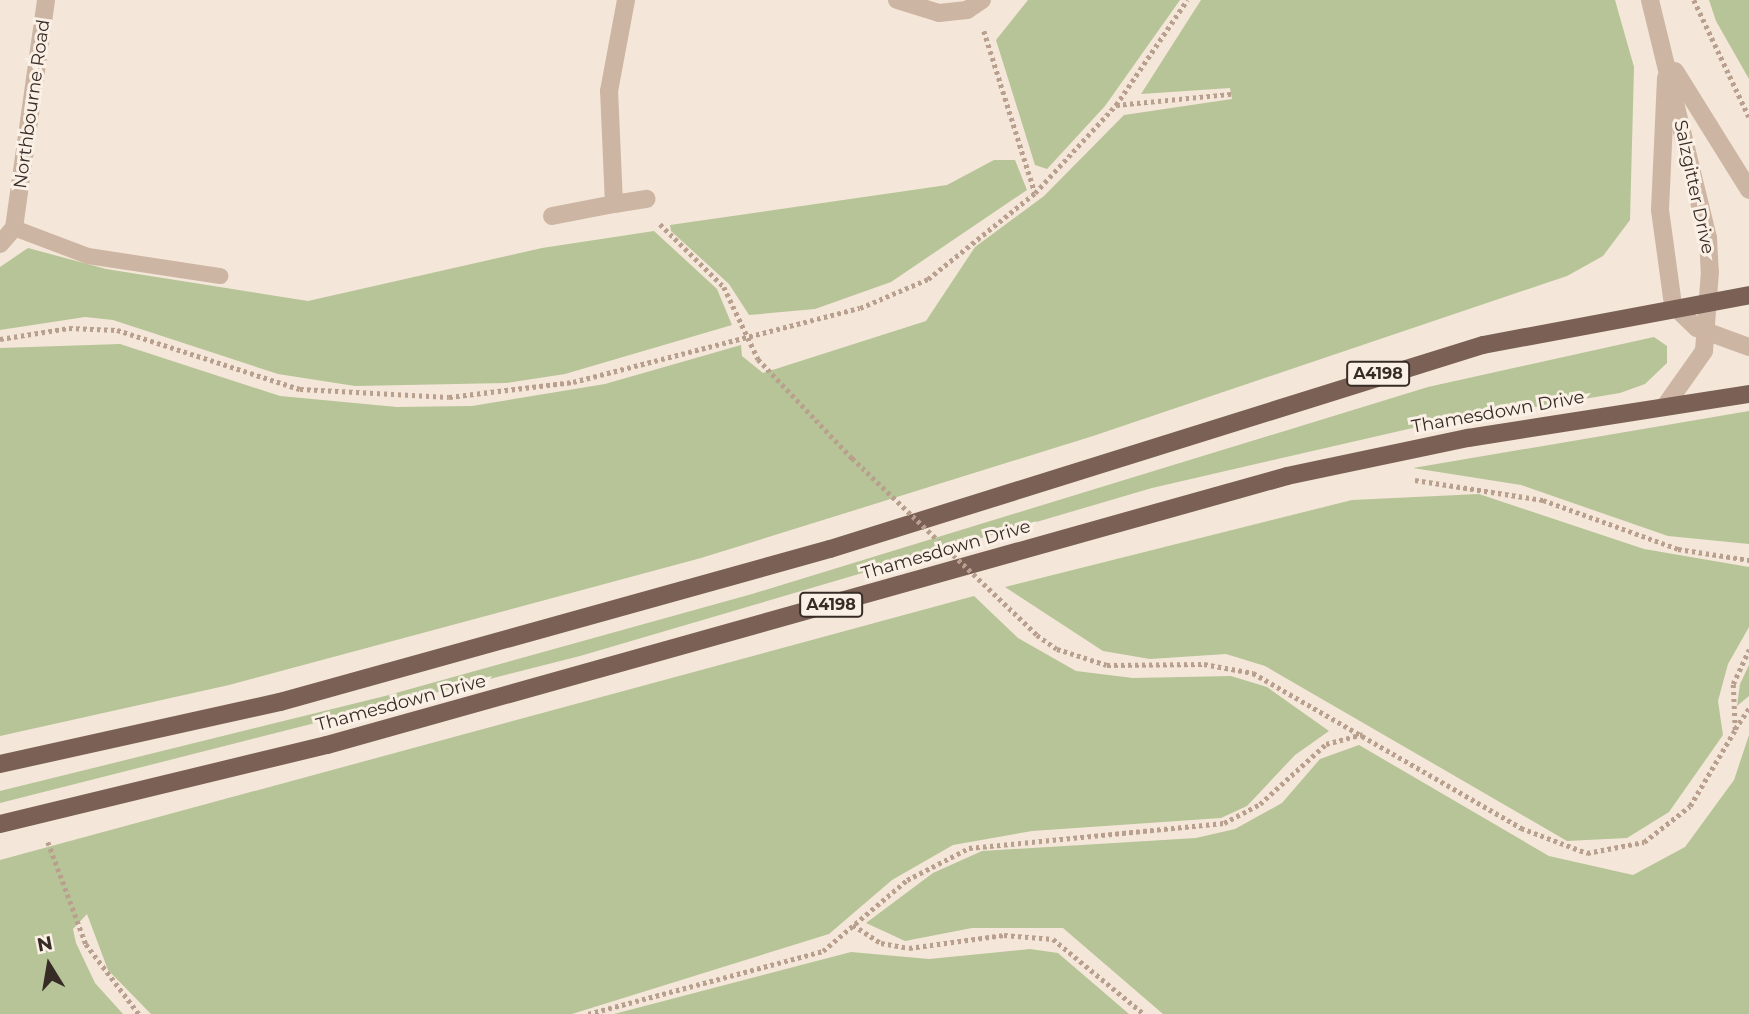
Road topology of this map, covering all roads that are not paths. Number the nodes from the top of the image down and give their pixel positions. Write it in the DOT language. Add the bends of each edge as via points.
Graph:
graph roads {
  1 [pos="47,0"];
  2 [pos="626,0"];
  3 [pos="897,0"];
  4 [pos="1650,0"];
  5 [pos="979,3"];
  6 [pos="1667,58"];
  7 [pos="1749,190"];
  8 [pos="647,199"];
  9 [pos="614,204"];
  10 [pos="552,216"];
  11 [pos="14,228"];
  12 [pos="0,244"];
  13 [pos="221,276"];
  14 [pos="1749,295"];
  15 [pos="1711,300"];
  16 [pos="1673,305"];
  17 [pos="1708,333"];
  18 [pos="1749,347"];
  19 [pos="1749,394"];
  20 [pos="1665,406"];
  21 [pos="0,764"];
  22 [pos="0,824"];
  1 -- 11 [label="street, Northbourne Road"];
  2 -- 9 [label="street" via="609,91"];
  3 -- 5 [label="street" via="939,13"];
  4 -- 6 [label="street, Salzgitter Drive"];
  6 -- 7 [label="street"];
  6 -- 15 [label="street, Salzgitter Drive" via="1708,238"];
  6 -- 16 [label="street" via="1660,185"];
  8 -- 9 [label="street"];
  9 -- 10 [label="street"];
  11 -- 12 [label="street"];
  11 -- 13 [label="lane" via="88,256"];
  14 -- 15 [label="main road, A4198"];
  15 -- 16 [label="main road, A4198"];
  15 -- 17 [label="street, Salzgitter Drive"];
  16 -- 17 [label="street"];
  16 -- 21 [label="main road, Thamesdown Drive / A4198" via="1378,374 1176,445 856,541 280,702"];
  17 -- 18 [label="street"];
  17 -- 20 [label="street, Salzgitter Drive" via="1692,374"];
  19 -- 20 [label="main road, Thamesdown Drive / A4198"];
  20 -- 22 [label="main road, Thamesdown Drive / A4198" via="1287,476 327,745"];
}
